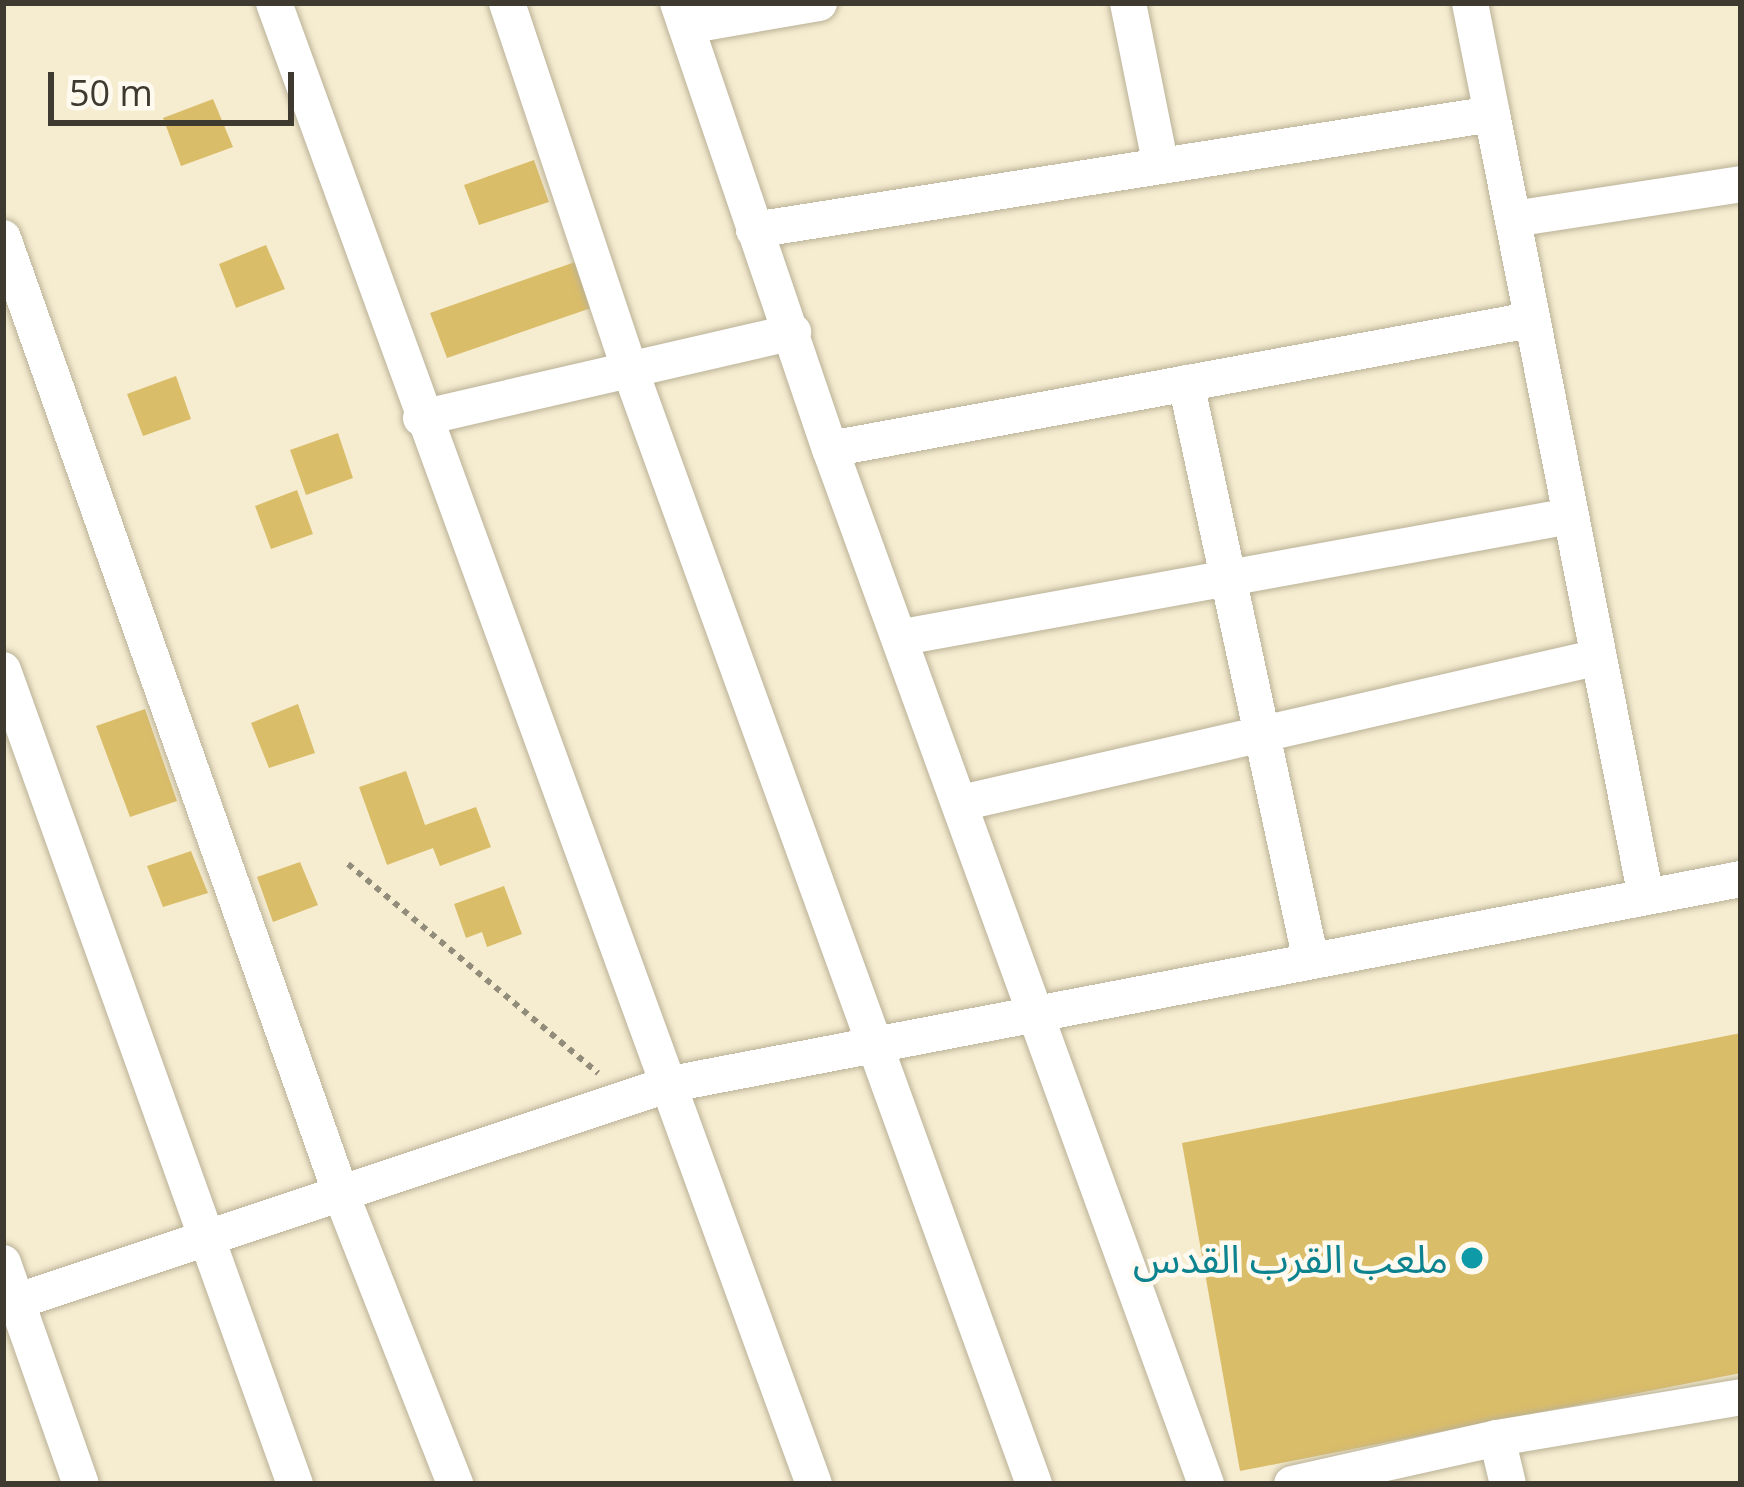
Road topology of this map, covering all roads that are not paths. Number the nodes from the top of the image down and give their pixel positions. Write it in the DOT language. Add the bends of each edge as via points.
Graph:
graph roads {
  1 [pos="274,3"];
  2 [pos="507,3"];
  3 [pos="819,3"];
  4 [pos="1128,3"];
  5 [pos="1470,3"];
  6 [pos="682,15"];
  7 [pos="1492,114"];
  8 [pos="1162,166"];
  9 [pos="1741,184"];
  10 [pos="1513,219"];
  11 [pos="754,230"];
  12 [pos="3,238"];
  13 [pos="1530,320"];
  14 [pos="793,332"];
  15 [pos="628,367"];
  16 [pos="1186,383"];
  17 [pos="421,418"];
  18 [pos="830,449"];
  19 [pos="1570,516"];
  20 [pos="1226,579"];
  21 [pos="903,637"];
  22 [pos="1599,657"];
  23 [pos="3,670"];
  24 [pos="1261,734"];
  25 [pos="961,802"];
  26 [pos="1741,879"];
  27 [pos="1646,897"];
  28 [pos="1311,961"];
  29 [pos="1035,1013"];
  30 [pos="875,1043"];
  31 [pos="665,1085"];
  32 [pos="341,1194"];
  33 [pos="206,1237"];
  34 [pos="3,1263"];
  35 [pos="10,1304"];
  36 [pos="1741,1397"];
  37 [pos="1497,1438"];
  38 [pos="1357,1477"];
  39 [pos="82,1484"];
  40 [pos="295,1484"];
  41 [pos="455,1484"];
  42 [pos="814,1484"];
  43 [pos="1034,1484"];
  44 [pos="1206,1484"];
  45 [pos="1292,1484"];
  46 [pos="1508,1484"];
  1 -- 17 [label="street"];
  2 -- 15 [label="street"];
  3 -- 6 [label="street"];
  4 -- 8 [label="street"];
  5 -- 7 [label="street"];
  6 -- 11 [label="street"];
  7 -- 8 [label="street"];
  7 -- 10 [label="street"];
  8 -- 11 [label="street"];
  9 -- 10 [label="street"];
  10 -- 13 [label="street"];
  11 -- 14 [label="street"];
  12 -- 32 [label="street"];
  13 -- 16 [label="street"];
  13 -- 19 [label="street"];
  14 -- 15 [label="street"];
  14 -- 18 [label="street"];
  15 -- 17 [label="street"];
  15 -- 30 [label="street"];
  16 -- 18 [label="street"];
  16 -- 20 [label="street"];
  17 -- 31 [label="street"];
  18 -- 21 [label="street"];
  19 -- 20 [label="street"];
  19 -- 22 [label="street"];
  20 -- 21 [label="street"];
  20 -- 24 [label="street"];
  21 -- 25 [label="street"];
  22 -- 24 [label="street"];
  22 -- 27 [label="street"];
  23 -- 33 [label="street"];
  24 -- 25 [label="street"];
  24 -- 28 [label="street"];
  25 -- 29 [label="street"];
  26 -- 27 [label="street"];
  27 -- 28 [label="street"];
  28 -- 29 [label="street"];
  29 -- 30 [label="street"];
  29 -- 44 [label="street"];
  30 -- 31 [label="street"];
  30 -- 43 [label="street"];
  31 -- 32 [label="street"];
  31 -- 42 [label="street"];
  32 -- 33 [label="street"];
  32 -- 41 [label="street"];
  33 -- 35 [label="street"];
  33 -- 40 [label="street"];
  34 -- 35 [label="street"];
  35 -- 39 [label="street"];
  36 -- 37 [label="street"];
  37 -- 38 [label="street"];
  37 -- 46 [label="street"];
  38 -- 45 [label="street"];
}
